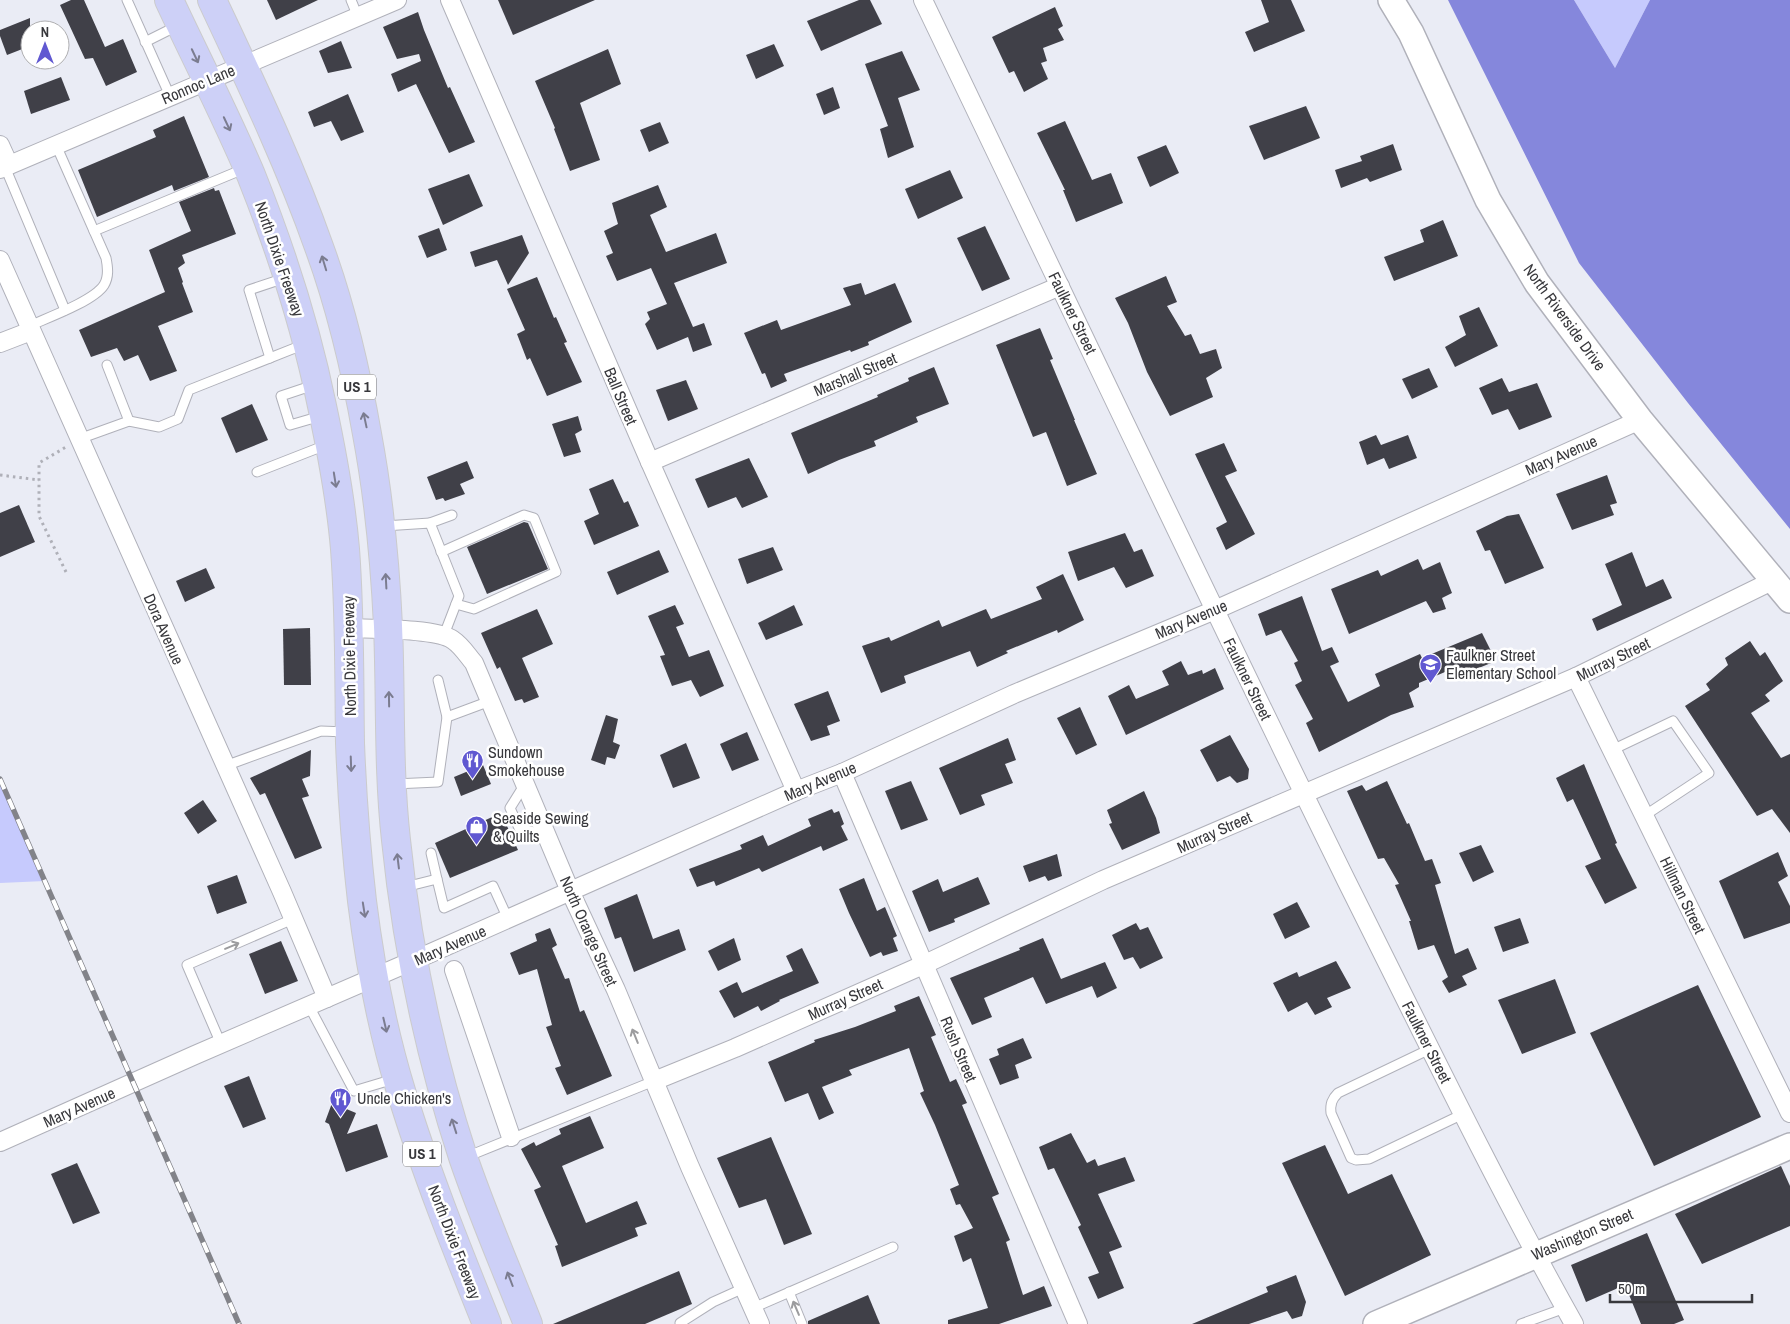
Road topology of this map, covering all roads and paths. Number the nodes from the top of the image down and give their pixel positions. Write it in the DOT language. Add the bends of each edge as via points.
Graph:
graph roads {
  1 [pos="127,0"];
  2 [pos="169,0"];
  3 [pos="212,0"];
  4 [pos="351,0"];
  5 [pos="397,0"];
  6 [pos="450,0"];
  7 [pos="923,0"];
  8 [pos="1391,0"];
  9 [pos="358,16"];
  10 [pos="180,25"];
  11 [pos="145,42"];
  12 [pos="243,65"];
  13 [pos="206,80"];
  14 [pos="170,96"];
  15 [pos="0,145"];
  16 [pos="56,145"];
  17 [pos="5,167"];
  18 [pos="247,168"];
  19 [pos="94,231"];
  20 [pos="0,260"];
  21 [pos="288,277"];
  22 [pos="1060,286"];
  23 [pos="65,310"];
  24 [pos="30,328"];
  25 [pos="0,342"];
  26 [pos="307,344"];
  27 [pos="270,358"];
  28 [pos="107,365"];
  29 [pos="317,384"];
  30 [pos="324,415"];
  31 [pos="1640,420"];
  32 [pos="129,421"];
  33 [pos="80,439"];
  34 [pos="329,443"];
  35 [pos="650,462"];
  36 [pos="257,472"];
  37 [pos="0,475"];
  38 [pos="39,480"];
  39 [pos="452,514"];
  40 [pos="430,523"];
  41 [pos="381,526"];
  42 [pos="441,552"];
  43 [pos="66,572"];
  44 [pos="1774,580"];
  45 [pos="1790,600"];
  46 [pos="456,604"];
  47 [pos="1215,610"];
  48 [pos="349,628"];
  49 [pos="388,630"];
  50 [pos="444,635"];
  51 [pos="1576,677"];
  52 [pos="438,680"];
  53 [pos="490,701"];
  54 [pos="447,717"];
  55 [pos="350,732"];
  56 [pos="1612,750"];
  57 [pos="225,766"];
  58 [pos="842,772"];
  59 [pos="391,784"];
  60 [pos="796,790"];
  61 [pos="1303,793"];
  62 [pos="1644,816"];
  63 [pos="431,853"];
  64 [pos="437,879"];
  65 [pos="401,888"];
  66 [pos="570,891"];
  67 [pos="294,919"];
  68 [pos="508,919"];
  69 [pos="413,961"];
  70 [pos="923,965"];
  71 [pos="454,970"];
  72 [pos="374,978"];
  73 [pos="327,998"];
  74 [pos="309,1006"];
  75 [pos="221,1044"];
  76 [pos="1430,1049"];
  77 [pos="398,1078"];
  78 [pos="654,1081"];
  79 [pos="1790,1113"];
  80 [pos="1463,1114"];
  81 [pos="511,1137"];
  82 [pos="0,1142"];
  83 [pos="1790,1146"];
  84 [pos="464,1158"];
  85 [pos="893,1247"];
  86 [pos="1535,1254"];
  87 [pos="744,1288"];
  88 [pos="789,1292"];
  89 [pos="752,1308"];
  90 [pos="1564,1308"];
  91 [pos="680,1323"];
  92 [pos="1379,1323"];
  93 [pos="487,1324"];
  94 [pos="528,1324"];
  95 [pos="760,1324"];
  96 [pos="802,1324"];
  97 [pos="1078,1324"];
  98 [pos="1521,1324"];
  99 [pos="1574,1324"];
  1 -- 11 [label="lane"];
  2 -- 10 [label="main road, North Dixie Freeway / US 1"];
  3 -- 12 [label="main road, US 1"];
  4 -- 9 [label="lane"];
  5 -- 9 [label="street, Ronnoc Lane"];
  6 -- 35 [label="street, Ball Street"];
  7 -- 22 [label="street, Faulkner Street"];
  8 -- 31 [label="street, North Riverside Drive" via="1411,33 1488,200 1537,283"];
  9 -- 12 [label="street, Ronnoc Lane"];
  10 -- 11 [label="lane"];
  10 -- 13 [label="main road, North Dixie Freeway / US 1, one-way"];
  11 -- 14 [label="lane"];
  12 -- 13 [label="street, Ronnoc Lane"];
  41 -- 12 [label="main road, US 1, one-way" via="367,432 334,293 300,196"];
  13 -- 14 [label="street, Ronnoc Lane"];
  13 -- 18 [label="main road, North Dixie Freeway / US 1, one-way"];
  14 -- 16 [label="street, Ronnoc Lane"];
  15 -- 17 [label="street"];
  16 -- 17 [label="street, Ronnoc Lane"];
  16 -- 19 [label="lane"];
  17 -- 23 [label="lane"];
  18 -- 19 [label="lane"];
  18 -- 21 [label="main road, North Dixie Freeway / US 1"];
  19 -- 23 [label="lane" via="106,258 108,277 96,293"];
  20 -- 24 [label="street, Dora Avenue"];
  21 -- 26 [label="main road, North Dixie Freeway / US 1"];
  21 -- 27 [label="lane" via="249,290"];
  22 -- 35 [label="street, Marshall Street"];
  22 -- 47 [label="street, Faulkner Street"];
  23 -- 24 [label="lane"];
  24 -- 25 [label="street"];
  24 -- 33 [label="street, Dora Avenue"];
  26 -- 27 [label="lane"];
  26 -- 29 [label="main road, North Dixie Freeway / US 1"];
  27 -- 32 [label="lane" via="189,390 178,419 159,427"];
  28 -- 32 [label="lane"];
  29 -- 30 [label="main road, North Dixie Freeway / US 1"];
  29 -- 30 [label="lane" via="281,396 290,425"];
  30 -- 34 [label="main road, North Dixie Freeway / US 1"];
  31 -- 44 [label="street, North Riverside Drive"];
  31 -- 47 [label="street, Mary Avenue"];
  32 -- 33 [label="lane"];
  33 -- 38 [label="path" via="40,463"];
  33 -- 57 [label="street, Dora Avenue"];
  34 -- 36 [label="lane"];
  34 -- 48 [label="main road, North Dixie Freeway / US 1, one-way" via="345,546"];
  35 -- 60 [label="street, Ball Street"];
  37 -- 38 [label="path"];
  38 -- 43 [label="path" via="39,516"];
  39 -- 40 [label="lane"];
  40 -- 41 [label="lane"];
  40 -- 42 [label="lane"];
  49 -- 41 [label="main road, US 1, one-way"];
  42 -- 46 [label="lane" via="458,596"];
  42 -- 46 [label="lane" via="524,515 534,518 556,572 474,609"];
  44 -- 45 [label="street, North Riverside Drive"];
  44 -- 51 [label="street, Murray Street"];
  46 -- 50 [label="lane"];
  47 -- 58 [label="street, Mary Avenue" via="1014,694"];
  47 -- 61 [label="street, Faulkner Street"];
  48 -- 49 [label="street"];
  48 -- 55 [label="main road, North Dixie Freeway / US 1"];
  49 -- 50 [label="street"];
  59 -- 49 [label="main road, US 1, one-way"];
  50 -- 53 [label="street, North Orange Street" via="462,648 474,663"];
  51 -- 56 [label="street, Hillman Street"];
  51 -- 61 [label="street, Murray Street"];
  52 -- 54 [label="lane"];
  53 -- 54 [label="lane"];
  53 -- 66 [label="street, North Orange Street"];
  54 -- 59 [label="lane" via="438,782"];
  55 -- 57 [label="lane" via="321,731"];
  55 -- 72 [label="main road, North Dixie Freeway / US 1, one-way" via="356,843"];
  56 -- 62 [label="street, Hillman Street"];
  56 -- 62 [label="lane" via="1673,721 1709,773"];
  57 -- 67 [label="street, Dora Avenue"];
  58 -- 60 [label="street, Mary Avenue"];
  58 -- 70 [label="street, Rush Street"];
  65 -- 59 [label="main road, US 1, one-way"];
  60 -- 66 [label="street, Mary Avenue"];
  61 -- 70 [label="street, Murray Street" via="1103,880"];
  61 -- 76 [label="street, Faulkner Street"];
  62 -- 79 [label="street, Hillman Street"];
  63 -- 64 [label="lane"];
  64 -- 65 [label="lane"];
  64 -- 68 [label="lane" via="444,908 493,886"];
  65 -- 69 [label="main road, US 1"];
  66 -- 68 [label="street, Mary Avenue"];
  78 -- 66 [label="street, North Orange Street, one-way"];
  67 -- 73 [label="street, Dora Avenue"];
  75 -- 67 [label="lane, one-way" via="187,965"];
  68 -- 69 [label="street, Mary Avenue"];
  69 -- 72 [label="street, Mary Avenue"];
  84 -- 69 [label="main road, US 1, one-way" via="434,1061"];
  70 -- 78 [label="street, Murray Street"];
  70 -- 97 [label="street, Rush Street"];
  71 -- 81 [label="street"];
  72 -- 73 [label="street, Mary Avenue"];
  72 -- 77 [label="main road, North Dixie Freeway / US 1, one-way"];
  73 -- 74 [label="street, Mary Avenue"];
  74 -- 75 [label="street, Mary Avenue"];
  74 -- 77 [label="lane" via="354,1091"];
  75 -- 82 [label="street, Mary Avenue"];
  76 -- 80 [label="street, Faulkner Street"];
  76 -- 80 [label="lane" via="1338,1092 1333,1098 1331,1113 1351,1158 1369,1159"];
  77 -- 93 [label="main road, North Dixie Freeway / US 1" via="435,1192"];
  78 -- 81 [label="lane"];
  78 -- 87 [label="street, North Orange Street"];
  80 -- 86 [label="street, Faulkner Street"];
  81 -- 84 [label="lane"];
  83 -- 86 [label="street, Washington Street"];
  94 -- 84 [label="main road, US 1, one-way"];
  85 -- 88 [label="lane"];
  86 -- 90 [label="street, Faulkner Street"];
  86 -- 92 [label="street, Washington Street"];
  87 -- 89 [label="street, North Orange Street"];
  87 -- 91 [label="lane" via="713,1302"];
  88 -- 89 [label="lane"];
  96 -- 88 [label="lane, one-way"];
  89 -- 95 [label="street, North Orange Street"];
  90 -- 98 [label="lane"];
  90 -- 99 [label="street, Faulkner Street"];
}
